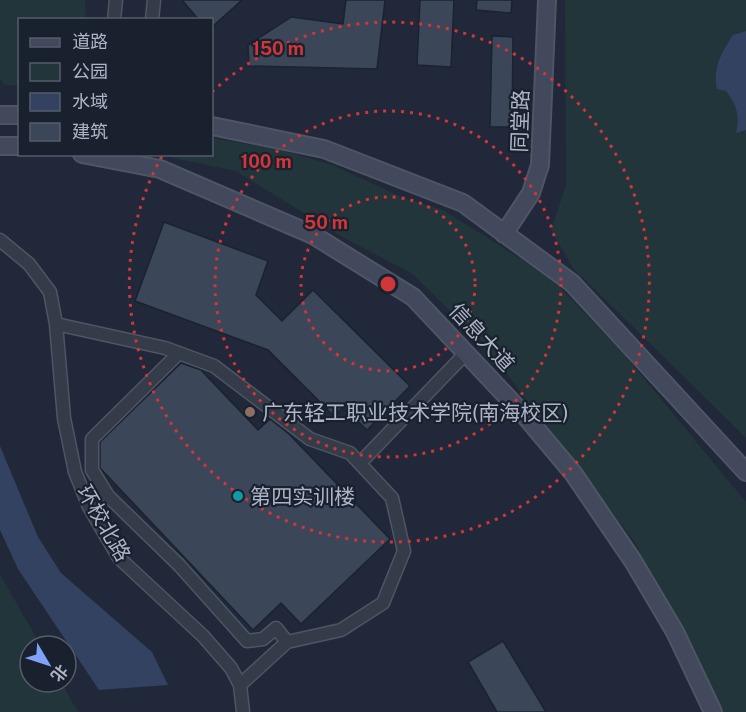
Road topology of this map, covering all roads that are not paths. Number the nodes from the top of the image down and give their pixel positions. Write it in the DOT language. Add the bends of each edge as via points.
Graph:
graph roads {
  1 [pos="116,0"];
  2 [pos="154,0"];
  3 [pos="547,0"];
  4 [pos="114,18"];
  5 [pos="152,18"];
  6 [pos="0,115"];
  7 [pos="18,115"];
  8 [pos="213,126"];
  9 [pos="0,146"];
  10 [pos="18,146"];
  11 [pos="104,157"];
  12 [pos="140,160"];
  13 [pos="504,234"];
  14 [pos="0,240"];
  15 [pos="56,324"];
  16 [pos="179,353"];
  17 [pos="466,353"];
  18 [pos="360,463"];
  19 [pos="746,472"];
  20 [pos="287,642"];
  21 [pos="240,685"];
  22 [pos="243,712"];
  23 [pos="713,712"];
  1 -- 4 [label="street"];
  2 -- 5 [label="street"];
  3 -- 13 [label="main road, 同堂路" via="540,165 531,193"];
  6 -- 7 [label="main road"];
  8 -- 13 [label="main road" via="324,148 463,203"];
  9 -- 10 [label="main road"];
  11 -- 12 [label="main road, 信息大道"];
  12 -- 17 [label="main road, 信息大道" via="313,235 414,297"];
  13 -- 19 [label="main road" via="572,283"];
  14 -- 15 [label="street, 环校北路" via="29,264 50,292"];
  15 -- 16 [label="street"];
  15 -- 21 [label="street, 环校北路" via="64,418 75,472 89,507 119,558 203,636 231,668"];
  16 -- 18 [label="street" via="214,366 310,439 350,453"];
  16 -- 20 [label="street" via="92,440 92,470 108,496 247,641 262,639 276,628"];
  17 -- 18 [label="street"];
  17 -- 23 [label="main road, 信息大道" via="573,473 675,632"];
  18 -- 20 [label="street" via="392,498 404,550 383,603 341,630"];
  20 -- 21 [label="street"];
  21 -- 22 [label="street, 环校北路"];
}
